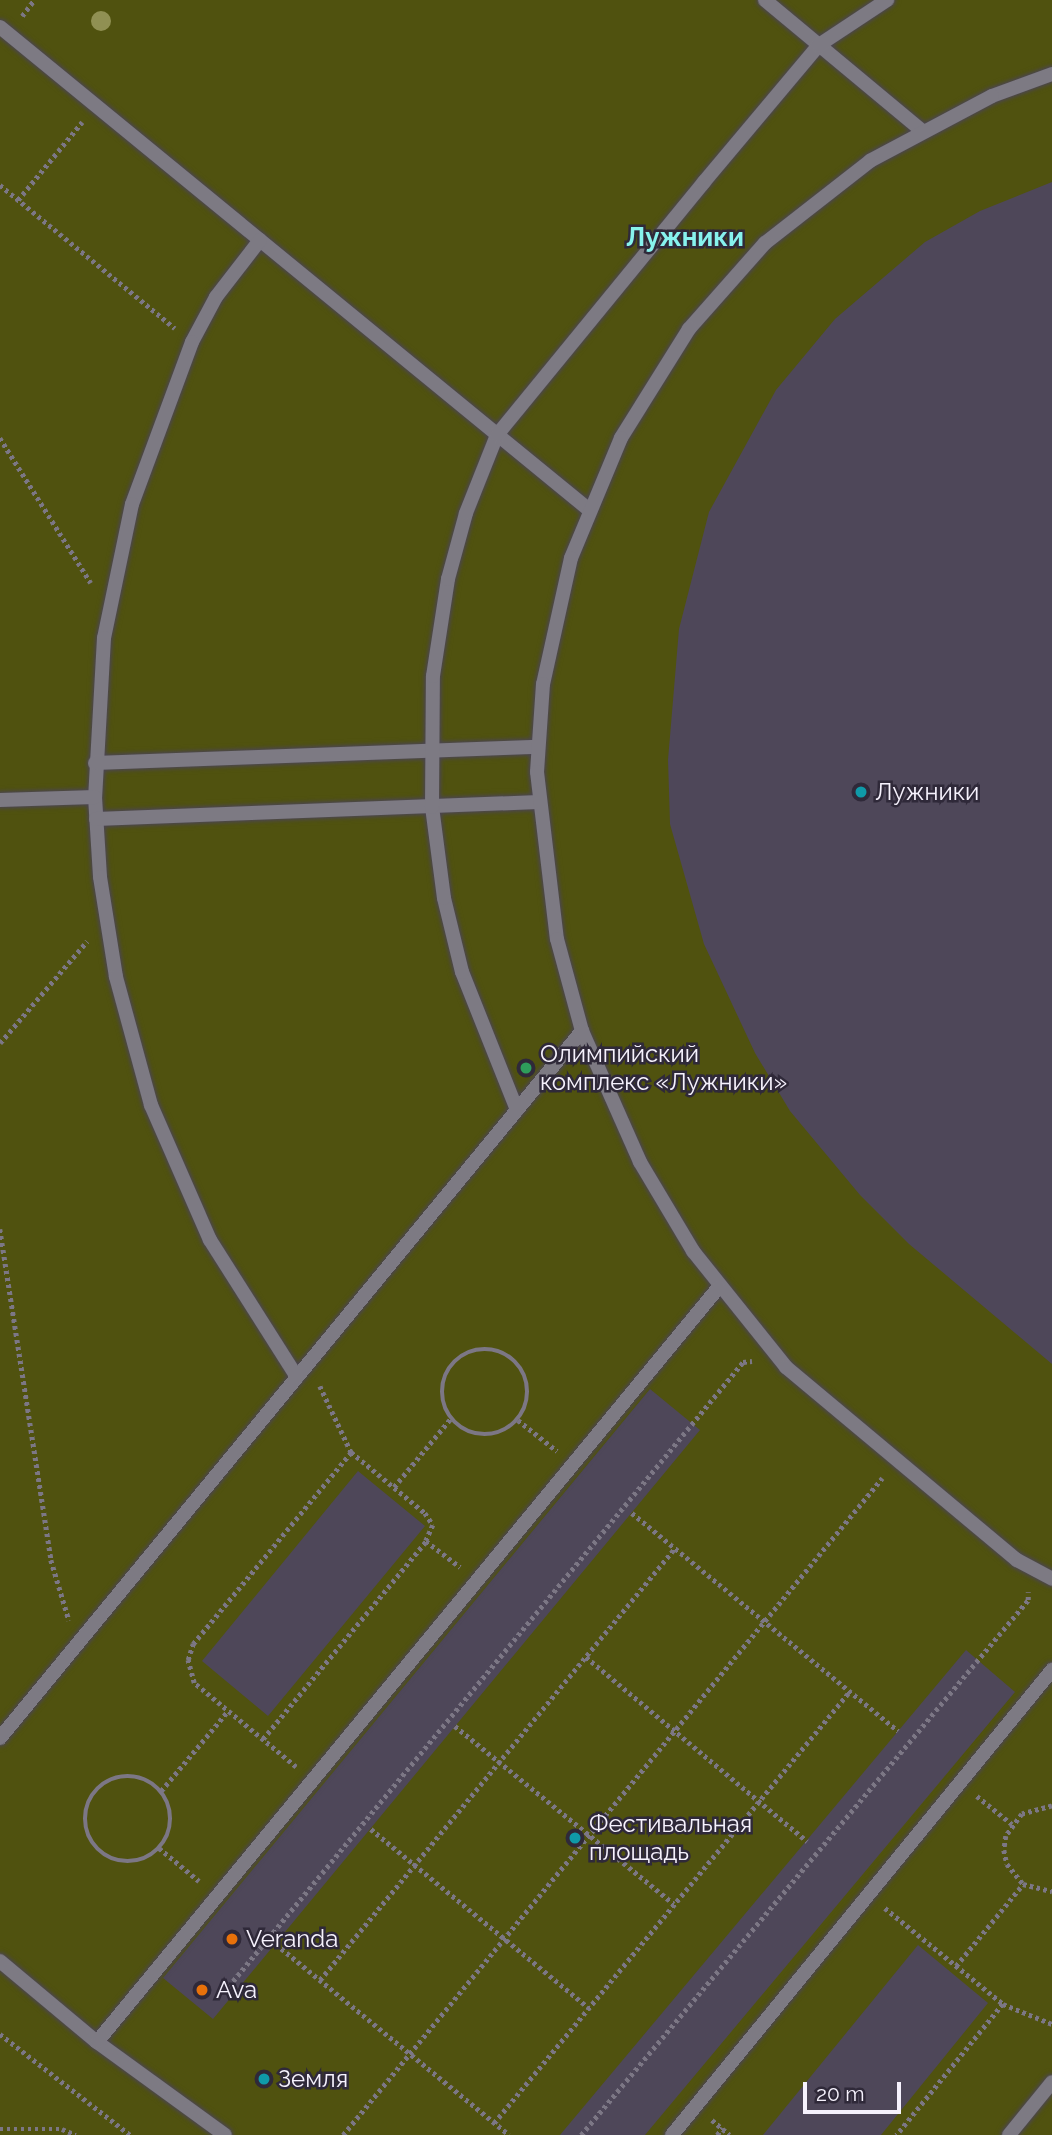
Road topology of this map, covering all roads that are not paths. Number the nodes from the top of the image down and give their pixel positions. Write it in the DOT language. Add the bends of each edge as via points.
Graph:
graph roads {
  1 [pos="765,0"];
  2 [pos="887,0"];
  3 [pos="0,27"];
  4 [pos="819,45"];
  5 [pos="1052,74"];
  6 [pos="921,130"];
  7 [pos="260,240"];
  8 [pos="497,435"];
  9 [pos="588,509"];
  10 [pos="538,747"];
  11 [pos="430,751"];
  12 [pos="95,763"];
  13 [pos="95,797"];
  14 [pos="0,800"];
  15 [pos="539,802"];
  16 [pos="432,807"];
  17 [pos="96,819"];
  18 [pos="582,1031"];
  19 [pos="517,1110"];
  20 [pos="718,1288"];
  21 [pos="297,1377"];
  22 [pos="1052,1579"];
  23 [pos="1052,1670"];
  24 [pos="0,1738"];
  25 [pos="0,1961"];
  26 [pos="97,2042"];
  27 [pos="1052,2082"];
  28 [pos="225,2135"];
  29 [pos="672,2135"];
  30 [pos="1009,2135"];
  1 -- 4 [label="street"];
  2 -- 4 [label="street"];
  3 -- 7 [label="street"];
  4 -- 6 [label="street"];
  4 -- 8 [label="street"];
  5 -- 6 [label="street"];
  6 -- 9 [label="street" via="812,203 716,295 651,384"];
  7 -- 8 [label="street"];
  7 -- 12 [label="street" via="216,297 192,342 132,504 108,610"];
  8 -- 9 [label="street"];
  8 -- 11 [label="street" via="470,501 448,579 433,676"];
  9 -- 10 [label="street" via="554,621"];
  10 -- 11 [label="street"];
  10 -- 15 [label="street"];
  11 -- 12 [label="street"];
  11 -- 16 [label="street"];
  12 -- 13 [label="street"];
  13 -- 14 [label="street"];
  13 -- 17 [label="street"];
  15 -- 16 [label="street"];
  15 -- 18 [label="street" via="557,939"];
  16 -- 17 [label="street"];
  16 -- 19 [label="street" via="444,898 462,972"];
  17 -- 21 [label="street" via="105,919 124,1014 168,1149 229,1274"];
  18 -- 19 [label="street"];
  18 -- 20 [label="street" via="640,1162"];
  19 -- 21 [label="street"];
  20 -- 22 [label="street" via="786,1367 1017,1560"];
  20 -- 26 [label="street"];
  21 -- 24 [label="street"];
  23 -- 29 [label="street"];
  25 -- 26 [label="street"];
  26 -- 28 [label="street"];
  27 -- 30 [label="street"];
}
